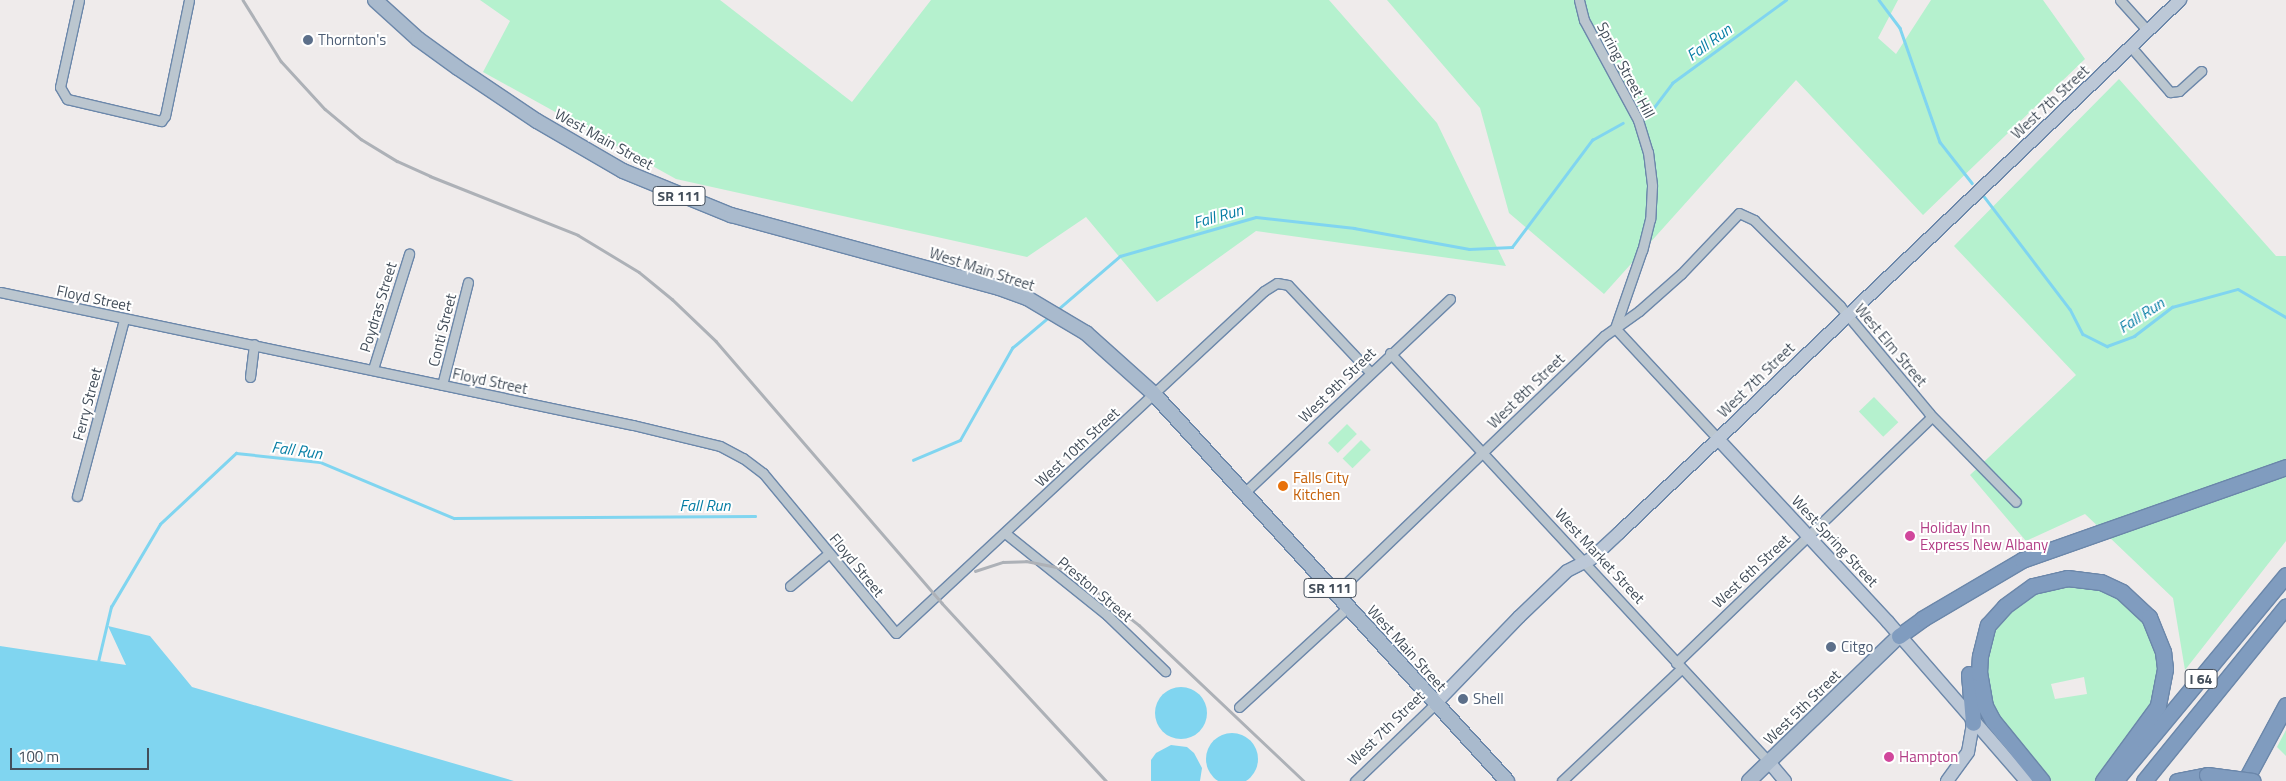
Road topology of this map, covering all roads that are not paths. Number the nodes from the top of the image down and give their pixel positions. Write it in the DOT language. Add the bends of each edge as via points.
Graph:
graph roads {
  1 [pos="79,0"];
  2 [pos="188,0"];
  3 [pos="375,0"];
  4 [pos="1579,0"];
  5 [pos="2120,0"];
  6 [pos="2180,0"];
  7 [pos="2148,31"];
  8 [pos="2131,47"];
  9 [pos="2201,71"];
  10 [pos="1739,213"];
  11 [pos="409,254"];
  12 [pos="468,282"];
  13 [pos="0,292"];
  14 [pos="1450,299"];
  15 [pos="1848,314"];
  16 [pos="124,319"];
  17 [pos="1615,328"];
  18 [pos="254,344"];
  19 [pos="1390,353"];
  20 [pos="373,369"];
  21 [pos="1370,372"];
  22 [pos="250,377"];
  23 [pos="442,385"];
  24 [pos="1154,394"];
  25 [pos="1932,417"];
  26 [pos="1718,439"];
  27 [pos="1482,453"];
  28 [pos="2286,467"];
  29 [pos="1244,493"];
  30 [pos="77,496"];
  31 [pos="2016,502"];
  32 [pos="1005,532"];
  33 [pos="1808,537"];
  34 [pos="829,553"];
  35 [pos="1583,562"];
  36 [pos="2286,575"];
  37 [pos="2286,583"];
  38 [pos="790,586"];
  39 [pos="1336,594"];
  40 [pos="2286,606"];
  41 [pos="1348,607"];
  42 [pos="1988,625"];
  43 [pos="896,633"];
  44 [pos="1899,636"];
  45 [pos="1678,666"];
  46 [pos="1164,671"];
  47 [pos="1436,703"];
  48 [pos="2286,705"];
  49 [pos="1239,707"];
  50 [pos="1973,723"];
  51 [pos="1769,762"];
  52 [pos="1354,781"];
  53 [pos="1507,781"];
  54 [pos="1562,781"];
  55 [pos="1748,781"];
  56 [pos="1786,781"];
  57 [pos="1947,781"];
  58 [pos="2026,781"];
  59 [pos="2042,781"];
  60 [pos="2102,781"];
  61 [pos="2114,781"];
  62 [pos="2122,781"];
  63 [pos="2144,781"];
  64 [pos="2176,781"];
  65 [pos="2245,781"];
  66 [pos="2253,781"];
  1 -- 2 [label="street" via="60,87 67,99 161,120 165,116"];
  3 -- 24 [label="main road, West Main Street / SR 111" via="418,39 466,73 578,147 623,171 731,214 977,281 1027,298 1086,332"];
  4 -- 17 [label="street, Spring Street Hill" via="1584,20 1638,120 1648,152 1652,186 1650,219 1642,250"];
  5 -- 7 [label="street"];
  6 -- 7 [label="street, West 7th Street"];
  7 -- 8 [label="street, West 7th Street"];
  8 -- 9 [label="street" via="2170,92 2179,91"];
  8 -- 15 [label="street, West 7th Street"];
  10 -- 15 [label="street, West Elm Street" via="1754,220"];
  10 -- 17 [label="street, West 8th Street" via="1681,274 1640,311"];
  11 -- 20 [label="street, Poydras Street"];
  12 -- 23 [label="street, Conti Street"];
  13 -- 16 [label="street, Floyd Street"];
  14 -- 19 [label="street, West 9th Street"];
  15 -- 25 [label="street, West Elm Street"];
  15 -- 26 [label="street, West 7th Street"];
  16 -- 18 [label="street, Floyd Street"];
  16 -- 30 [label="street, Ferry Street"];
  17 -- 26 [label="street, West Spring Street"];
  17 -- 27 [label="street, West 8th Street"];
  18 -- 20 [label="street, Floyd Street"];
  18 -- 22 [label="street"];
  19 -- 21 [label="street, West 9th Street"];
  19 -- 27 [label="street, West Market Street"];
  20 -- 23 [label="street, Floyd Street"];
  21 -- 24 [label="street, West 10th Street" via="1288,285 1277,283 1264,291"];
  21 -- 29 [label="street, West 9th Street"];
  23 -- 34 [label="street, Floyd Street" via="720,446 762,473"];
  24 -- 29 [label="main road, West Main Street / SR 111"];
  24 -- 32 [label="street, West 10th Street"];
  25 -- 31 [label="street, West Elm Street"];
  25 -- 33 [label="street, West 6th Street"];
  26 -- 33 [label="street, West Spring Street"];
  26 -- 35 [label="street, West 7th Street" via="1593,557"];
  27 -- 35 [label="street, West Market Street"];
  27 -- 39 [label="street, West 8th Street"];
  28 -- 44 [label="highway" via="2022,560 1946,603"];
  29 -- 39 [label="main road, West Main Street / SR 111"];
  32 -- 43 [label="street, West 10th Street"];
  32 -- 46 [label="street, Preston Street" via="1107,615"];
  33 -- 44 [label="street, West Spring Street"];
  33 -- 45 [label="street, West 6th Street"];
  34 -- 38 [label="street"];
  34 -- 43 [label="street, Floyd Street"];
  35 -- 45 [label="street, West Market Street"];
  35 -- 47 [label="street, West 7th Street" via="1567,571 1518,617"];
  36 -- 61 [label="highway, I 64"];
  37 -- 62 [label="highway"];
  39 -- 41 [label="main road, West Main Street / SR 111"];
  40 -- 63 [label="highway, I 64"];
  41 -- 47 [label="main road, West Main Street / SR 111"];
  41 -- 49 [label="street"];
  42 -- 50 [label="highway" via="1970,654 1968,675"];
  42 -- 59 [label="highway" via="1979,673 1985,706 1993,721"];
  42 -- 60 [label="highway" via="2026,590 2067,578 2112,586 2137,603 2149,617 2162,652 2163,688 2148,723"];
  44 -- 50 [label="street, West Spring Street"];
  44 -- 51 [label="main road, West 5th Street"];
  45 -- 51 [label="street, West Market Street"];
  45 -- 54 [label="street, West 6th Street"];
  47 -- 52 [label="street, West 7th Street"];
  47 -- 53 [label="main road, West Main Street / SR 111"];
  48 -- 65 [label="highway"];
  50 -- 57 [label="street" via="1968,752"];
  50 -- 58 [label="street, West Spring Street"];
  51 -- 55 [label="main road, West 5th Street"];
  51 -- 56 [label="street, West Market Street"];
  64 -- 66 [label="highway, bridge" via="2208,775"];
}
